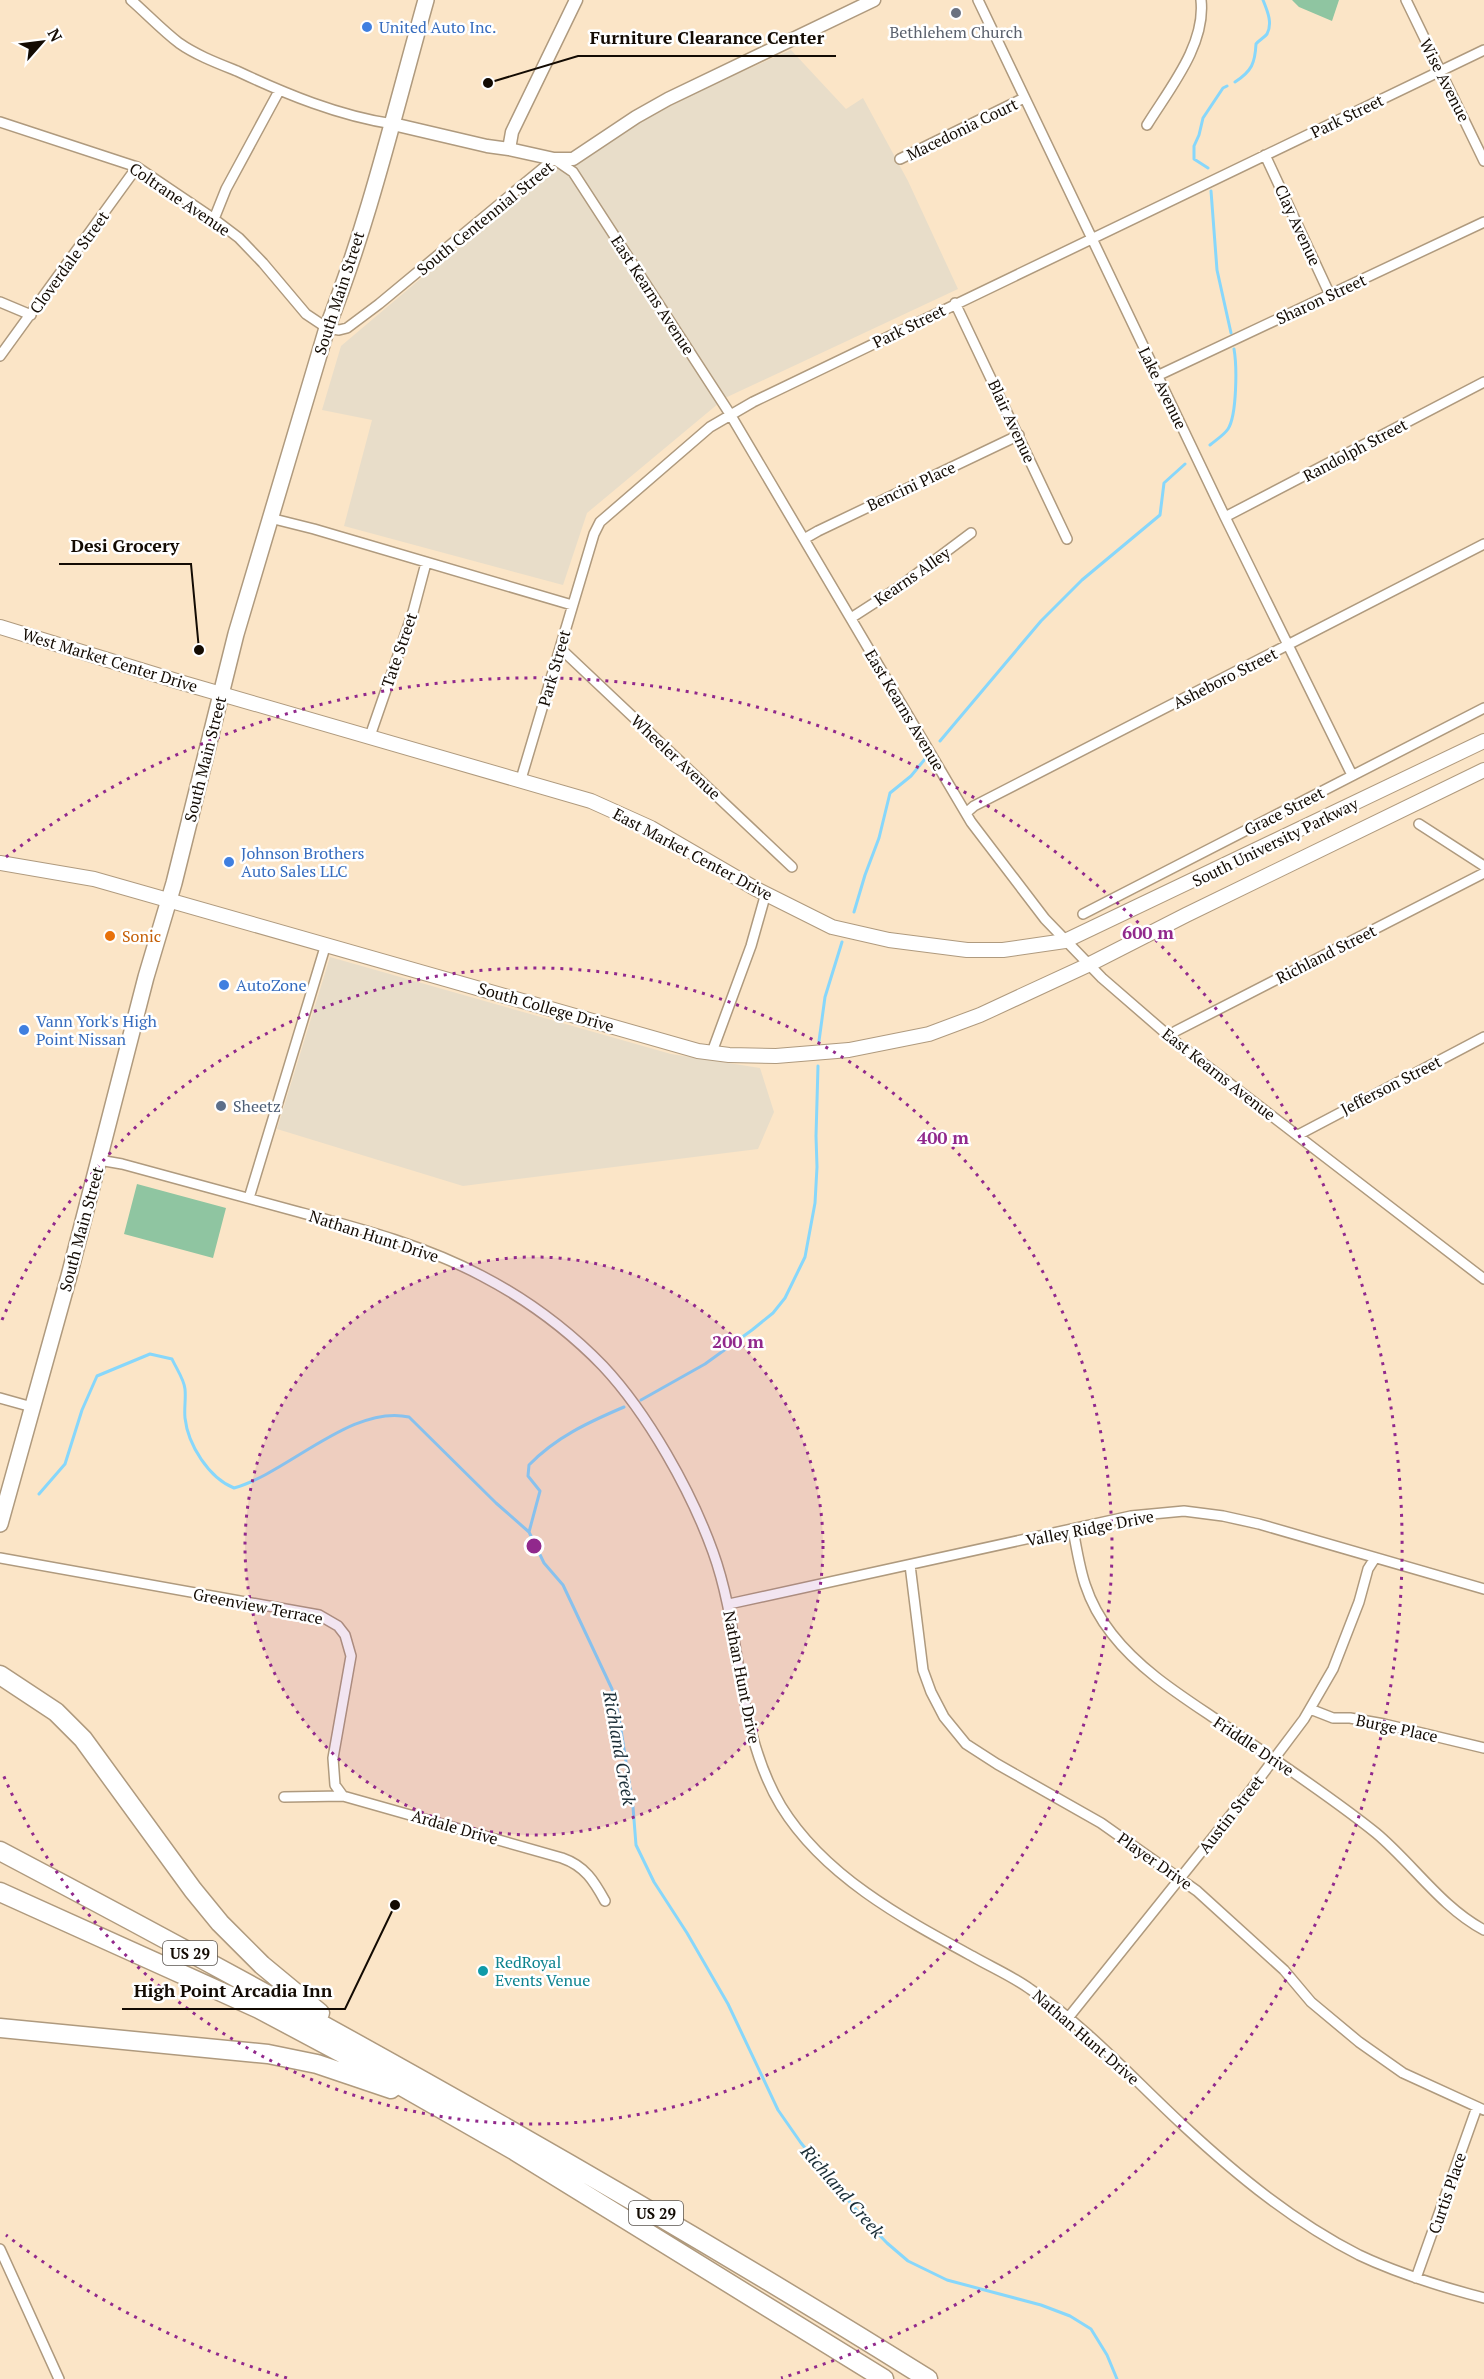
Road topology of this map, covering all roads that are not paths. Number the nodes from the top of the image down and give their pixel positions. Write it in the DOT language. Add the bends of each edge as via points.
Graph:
graph roads {
  1 [pos="131,0"];
  2 [pos="426,0"];
  3 [pos="576,0"];
  4 [pos="874,0"];
  5 [pos="978,0"];
  6 [pos="1201,0"];
  7 [pos="1406,0"];
  8 [pos="1484,50"];
  9 [pos="1440,71"];
  10 [pos="279,91"];
  11 [pos="1024,98"];
  12 [pos="0,122"];
  13 [pos="393,124"];
  14 [pos="1146,125"];
  15 [pos="508,149"];
  16 [pos="1265,155"];
  17 [pos="554,159"];
  18 [pos="900,159"];
  19 [pos="1484,161"];
  20 [pos="136,167"];
  21 [pos="214,219"];
  22 [pos="1484,222"];
  23 [pos="1091,237"];
  24 [pos="1330,295"];
  25 [pos="0,302"];
  26 [pos="956,303"];
  27 [pos="31,315"];
  28 [pos="327,328"];
  29 [pos="0,356"];
  30 [pos="1157,376"];
  31 [pos="1484,382"];
  32 [pos="730,414"];
  33 [pos="1018,435"];
  34 [pos="1225,517"];
  35 [pos="270,518"];
  36 [pos="971,533"];
  37 [pos="804,539"];
  38 [pos="1067,539"];
  39 [pos="1484,544"];
  40 [pos="426,563"];
  41 [pos="572,605"];
  42 [pos="851,618"];
  43 [pos="0,627"];
  44 [pos="1288,645"];
  45 [pos="560,648"];
  46 [pos="221,693"];
  47 [pos="1484,708"];
  48 [pos="370,736"];
  49 [pos="1484,741"];
  50 [pos="1484,770"];
  51 [pos="1352,775"];
  52 [pos="521,779"];
  53 [pos="966,813"];
  54 [pos="1419,824"];
  55 [pos="0,863"];
  56 [pos="1484,866"];
  57 [pos="792,867"];
  58 [pos="1484,873"];
  59 [pos="766,893"];
  60 [pos="169,901"];
  61 [pos="1083,914"];
  62 [pos="1065,941"];
  63 [pos="326,944"];
  64 [pos="1088,965"];
  65 [pos="1170,1036"];
  66 [pos="1484,1037"];
  67 [pos="712,1052"];
  68 [pos="1298,1135"];
  69 [pos="99,1160"];
  70 [pos="249,1198"];
  71 [pos="1484,1279"];
  72 [pos="0,1398"];
  73 [pos="32,1407"];
  74 [pos="0,1524"];
  75 [pos="1073,1529"];
  76 [pos="0,1558"];
  77 [pos="1375,1558"];
  78 [pos="910,1564"];
  79 [pos="1484,1589"];
  80 [pos="729,1604"];
  81 [pos="0,1675"];
  82 [pos="1310,1709"];
  83 [pos="1484,1748"];
  84 [pos="1273,1759"];
  85 [pos="343,1796"];
  86 [pos="284,1797"];
  87 [pos="0,1851"];
  88 [pos="1179,1879"];
  89 [pos="0,1892"];
  90 [pos="605,1901"];
  91 [pos="1484,1929"];
  92 [pos="1068,2018"];
  93 [pos="0,2028"];
  94 [pos="380,2056"];
  95 [pos="424,2100"];
  96 [pos="1481,2108"];
  97 [pos="0,2249"];
  98 [pos="1416,2278"];
  99 [pos="1484,2298"];
  100 [pos="59,2379"];
  101 [pos="884,2379"];
  102 [pos="928,2379"];
  1 -- 10 [label="street" via="178,42"];
  2 -- 13 [label="main road, South Main Street"];
  3 -- 15 [label="street" via="512,132"];
  4 -- 17 [label="street, South Centennial Street" via="668,99 573,159"];
  5 -- 11 [label="street, Lake Avenue"];
  6 -- 14 [label="street" via="1200,31 1194,47"];
  7 -- 9 [label="street, Wise Avenue"];
  8 -- 9 [label="street, Park Street"];
  9 -- 16 [label="street, Park Street"];
  9 -- 19 [label="street, Wise Avenue"];
  10 -- 13 [label="street" via="368,120"];
  10 -- 21 [label="street"];
  11 -- 18 [label="street, Macedonia Court"];
  11 -- 23 [label="street, Lake Avenue"];
  12 -- 20 [label="street, Coltrane Avenue"];
  13 -- 15 [label="street, East Kearns Avenue"];
  13 -- 28 [label="main road, South Main Street" via="345,284"];
  15 -- 17 [label="street, East Kearns Avenue"];
  16 -- 23 [label="street, Park Street"];
  16 -- 24 [label="street, Clay Avenue"];
  17 -- 28 [label="street, South Centennial Street" via="346,328"];
  17 -- 32 [label="street, East Kearns Avenue" via="573,172"];
  20 -- 21 [label="street, Coltrane Avenue"];
  20 -- 27 [label="street, Cloverdale Street"];
  21 -- 28 [label="street, Coltrane Avenue" via="239,238 306,314"];
  22 -- 24 [label="street, Sharon Street"];
  23 -- 26 [label="street, Park Street"];
  23 -- 30 [label="street, Lake Avenue"];
  24 -- 30 [label="street, Sharon Street"];
  25 -- 27 [label="street"];
  26 -- 32 [label="street, Park Street"];
  26 -- 33 [label="street, Blair Avenue"];
  27 -- 29 [label="street, Cloverdale Street"];
  28 -- 35 [label="main road, South Main Street"];
  30 -- 34 [label="street, Lake Avenue"];
  31 -- 34 [label="street, Randolph Street"];
  32 -- 37 [label="street, East Kearns Avenue"];
  32 -- 41 [label="street, Park Street" via="606,515 594,534"];
  33 -- 37 [label="street, Bencini Place"];
  33 -- 38 [label="street, Blair Avenue"];
  34 -- 44 [label="street, Lake Avenue"];
  35 -- 40 [label="street"];
  35 -- 46 [label="main road, South Main Street"];
  36 -- 42 [label="street, Kearns Alley"];
  37 -- 42 [label="street, East Kearns Avenue"];
  39 -- 44 [label="street, Asheboro Street"];
  40 -- 41 [label="street"];
  40 -- 48 [label="street, Tate Street"];
  41 -- 45 [label="street, Park Street"];
  42 -- 53 [label="street, East Kearns Avenue"];
  43 -- 46 [label="main road, West Market Center Drive"];
  44 -- 51 [label="street, Lake Avenue"];
  44 -- 53 [label="street, Asheboro Street"];
  45 -- 52 [label="street, Park Street"];
  45 -- 57 [label="street, Wheeler Avenue"];
  46 -- 48 [label="main road, East Market Center Drive"];
  46 -- 60 [label="main road, South Main Street"];
  47 -- 51 [label="street, Grace Street"];
  48 -- 52 [label="main road, East Market Center Drive"];
  49 -- 62 [label="main road, South University Parkway"];
  50 -- 64 [label="main road, South University Parkway"];
  51 -- 61 [label="street, Grace Street"];
  52 -- 59 [label="main road, East Market Center Drive" via="591,801 651,828"];
  53 -- 62 [label="street, East Kearns Avenue" via="1044,920"];
  54 -- 56 [label="street"];
  55 -- 60 [label="main road, South College Drive" via="94,879"];
  58 -- 65 [label="street, Richland Street"];
  59 -- 62 [label="main road, East Market Center Drive" via="832,927 889,940 967,950 1003,950"];
  59 -- 67 [label="street"];
  60 -- 63 [label="main road, South College Drive"];
  60 -- 69 [label="main road, South Main Street"];
  62 -- 64 [label="street, East Kearns Avenue"];
  63 -- 67 [label="main road, South College Drive"];
  63 -- 70 [label="street"];
  64 -- 65 [label="street, East Kearns Avenue"];
  64 -- 67 [label="main road, South College Drive" via="930,1034 849,1050 776,1056"];
  65 -- 68 [label="street, East Kearns Avenue"];
  66 -- 68 [label="street, Jefferson Street"];
  68 -- 71 [label="street, East Kearns Avenue"];
  69 -- 70 [label="street, Nathan Hunt Drive"];
  69 -- 73 [label="main road, South Main Street"];
  70 -- 80 [label="street, Nathan Hunt Drive" via="403,1242 484,1277 545,1316 603,1366 663,1450 705,1530"];
  72 -- 73 [label="street"];
  73 -- 74 [label="main road, South Main Street"];
  75 -- 77 [label="street, Valley Ridge Drive" via="1131,1516 1184,1511 1259,1524"];
  75 -- 78 [label="street, Valley Ridge Drive"];
  75 -- 84 [label="street, Friddle Drive" via="1088,1596 1112,1635 1162,1683"];
  76 -- 85 [label="street, Greenview Terrace" via="328,1619 345,1635 351,1656 333,1758 335,1785"];
  77 -- 79 [label="street, Valley Ridge Drive"];
  77 -- 82 [label="street, Austin Street" via="1333,1669"];
  78 -- 80 [label="street, Valley Ridge Drive"];
  78 -- 88 [label="street, Player Drive" via="923,1670 931,1692 957,1734 978,1752 1101,1823"];
  80 -- 92 [label="street, Nathan Hunt Drive" via="758,1756 774,1792 801,1832 822,1856 881,1903 1029,1988"];
  81 -- 94 [label="highway" via="56,1712 83,1739 193,1890 237,1940 300,1998"];
  82 -- 83 [label="street, Burge Place" via="1333,1718 1384,1724"];
  82 -- 84 [label="street, Austin Street"];
  84 -- 88 [label="street, Austin Street"];
  84 -- 91 [label="street, Friddle Drive" via="1320,1789 1376,1834 1404,1857 1439,1896"];
  85 -- 86 [label="street, Ardale Drive"];
  85 -- 90 [label="street, Ardale Drive" via="571,1861 591,1876"];
  87 -- 94 [label="highway, US 29"];
  88 -- 92 [label="street, Austin Street"];
  88 -- 96 [label="street, Player Drive" via="1236,1925 1311,2002 1359,2042 1403,2073"];
  89 -- 95 [label="highway, US 29" via="259,2009"];
  92 -- 98 [label="street, Nathan Hunt Drive" via="1265,2195 1331,2240"];
  93 -- 95 [label="highway" via="268,2054 317,2064"];
  94 -- 102 [label="highway, US 29" via="686,2230"];
  95 -- 101 [label="highway, US 29" via="524,2156"];
  96 -- 98 [label="street, Curtis Place"];
  97 -- 100 [label="street"];
  98 -- 99 [label="street, Nathan Hunt Drive"];
}
